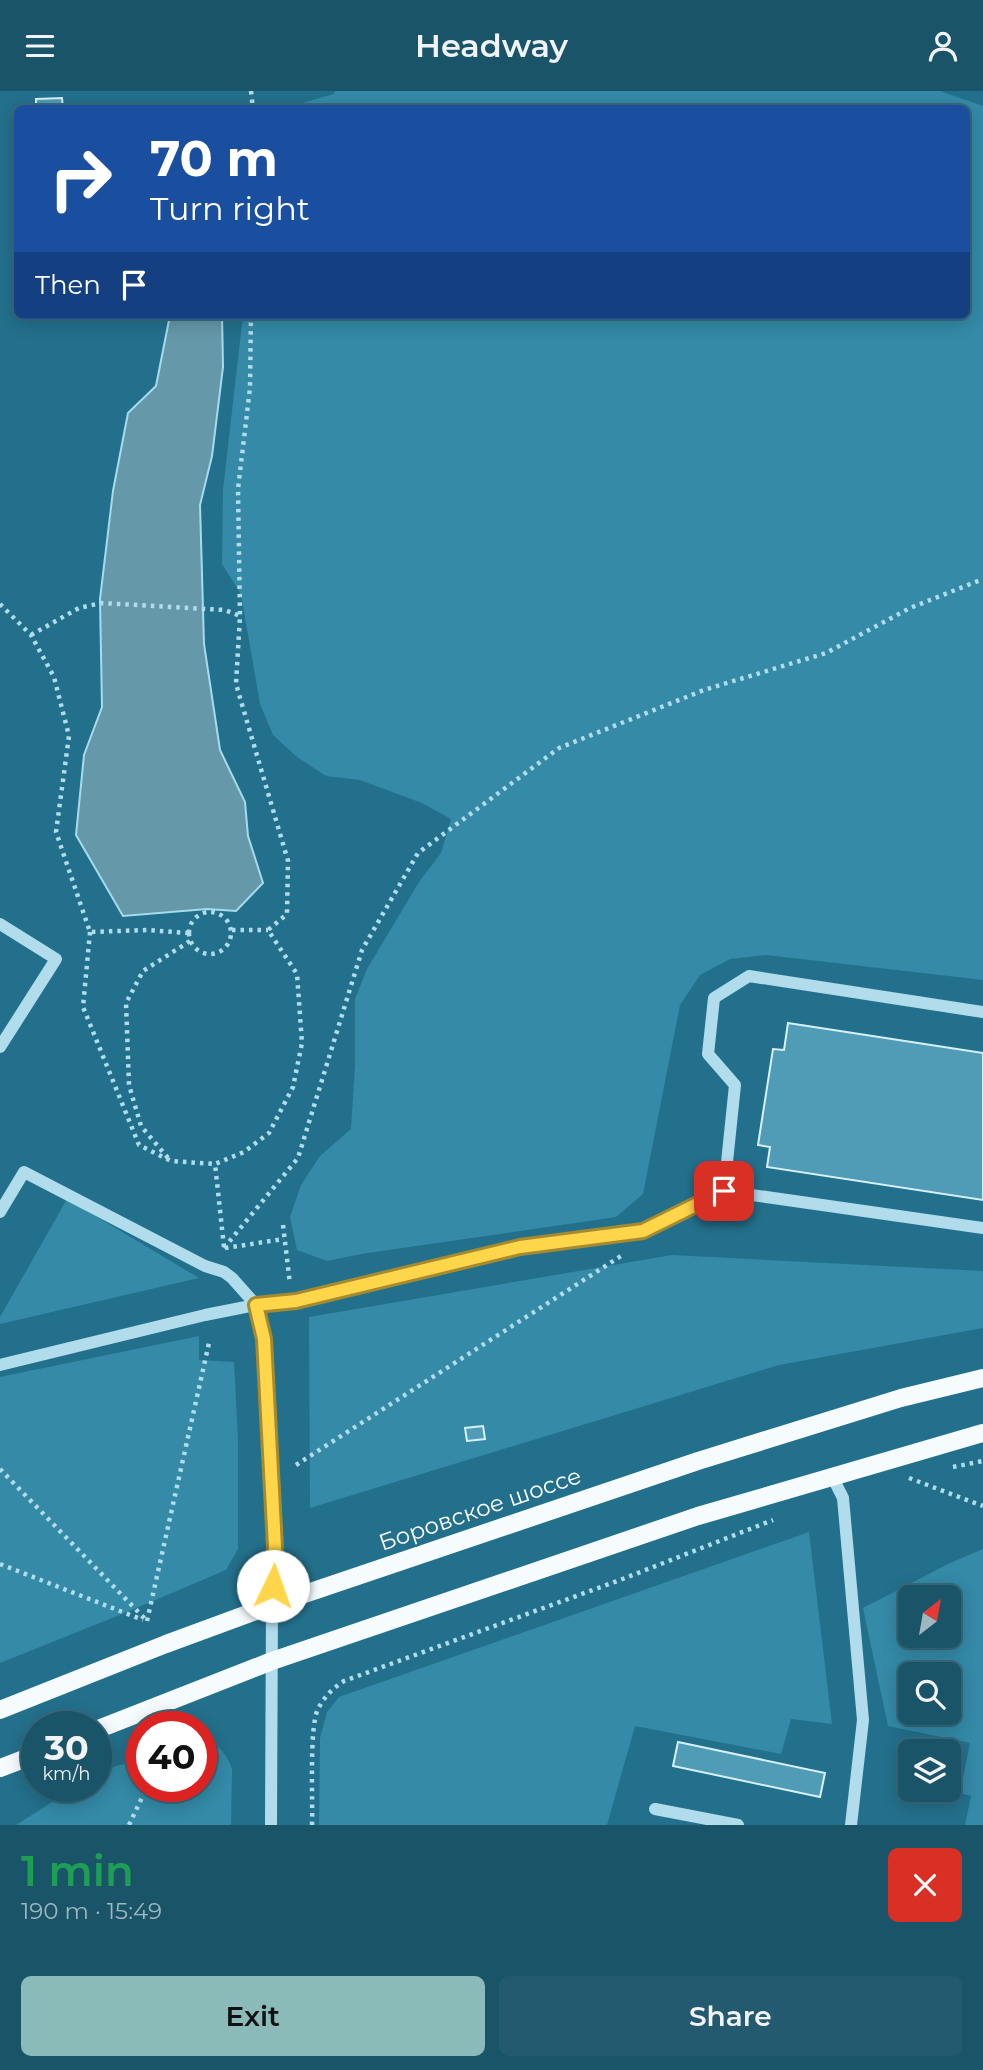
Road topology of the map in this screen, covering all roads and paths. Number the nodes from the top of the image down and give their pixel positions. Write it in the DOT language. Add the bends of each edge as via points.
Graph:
graph roads {
  1 [pos="251,319"];
  2 [pos="983,579"];
  3 [pos="0,604"];
  4 [pos="240,616"];
  5 [pos="31,635"];
  6 [pos="0,924"];
  7 [pos="232,930"];
  8 [pos="268,930"];
  9 [pos="90,932"];
  10 [pos="188,933"];
  11 [pos="190,941"];
  12 [pos="983,1012"];
  13 [pos="0,1047"];
  14 [pos="171,1161"];
  15 [pos="215,1164"];
  16 [pos="724,1191"];
  17 [pos="0,1212"];
  18 [pos="283,1225"];
  19 [pos="983,1228"];
  20 [pos="284,1239"];
  21 [pos="224,1248"];
  22 [pos="621,1256"];
  23 [pos="224,1272"];
  24 [pos="290,1285"];
  25 [pos="256,1305"];
  26 [pos="209,1343"];
  27 [pos="0,1365"];
  28 [pos="983,1378"];
  29 [pos="983,1433"];
  30 [pos="983,1461"];
  31 [pos="296,1465"];
  32 [pos="0,1469"];
  33 [pos="945,1469"];
  34 [pos="919,1474"];
  35 [pos="832,1476"];
  36 [pos="983,1506"];
  37 [pos="779,1517"];
  38 [pos="0,1564"];
  39 [pos="272,1605"];
  40 [pos="147,1621"];
  41 [pos="272,1661"];
  42 [pos="0,1710"];
  43 [pos="112,1724"];
  44 [pos="21,1759"];
  45 [pos="0,1768"];
  46 [pos="140,1802"];
  47 [pos="654,1809"];
  48 [pos="129,1825"];
  49 [pos="271,1825"];
  50 [pos="312,1825"];
  51 [pos="738,1825"];
  52 [pos="851,1825"];
  1 -- 4 [label="path" via="250,388 238,489"];
  2 -- 21 [label="path" via="910,608 826,653 704,690 559,748 418,853 362,950 298,1159"];
  3 -- 5 [label="path"];
  4 -- 5 [label="path" via="225,610 101,603 79,608"];
  4 -- 8 [label="path" via="236,684 288,861 287,914"];
  5 -- 9 [label="path" via="54,677 69,736 56,832"];
  6 -- 13 [label="street" via="56,959"];
  7 -- 8 [label="path"];
  7 -- 10 [label="path" via="221,914 210,911 198,915"];
  7 -- 11 [label="path" via="223,951 209,955"];
  8 -- 15 [label="path" via="297,974 302,1043 293,1087 269,1133 244,1152"];
  9 -- 10 [label="path"];
  9 -- 14 [label="path" via="83,1007 139,1145"];
  10 -- 11 [label="path"];
  11 -- 14 [label="path" via="143,971 126,1003 129,1085 141,1126"];
  12 -- 16 [label="street" via="749,976 714,998 708,1054 736,1085"];
  14 -- 15 [label="path"];
  15 -- 21 [label="path"];
  16 -- 19 [label="street"];
  16 -- 25 [label="street" via="643,1231 520,1247 296,1301"];
  17 -- 23 [label="street" via="24,1173"];
  18 -- 20 [label="path"];
  20 -- 21 [label="path"];
  20 -- 24 [label="path"];
  21 -- 23 [label="path"];
  22 -- 31 [label="path"];
  23 -- 25 [label="street"];
  25 -- 27 [label="street"];
  25 -- 39 [label="street" via="264,1339 270,1450 275,1547"];
  26 -- 40 [label="path"];
  28 -- 39 [label="main road, Боровское шоссе" via="901,1398 698,1461"];
  29 -- 35 [label="main road"];
  30 -- 33 [label="path"];
  32 -- 40 [label="path"];
  34 -- 36 [label="path" via="907,1477"];
  35 -- 41 [label="main road" via="698,1516"];
  35 -- 52 [label="street" via="842,1498 863,1720"];
  37 -- 50 [label="path" via="344,1681 316,1711"];
  38 -- 40 [label="path"];
  39 -- 41 [label="street"];
  39 -- 42 [label="main road, Боровское шоссе"];
  41 -- 43 [label="main road"];
  41 -- 49 [label="street"];
  44 -- 45 [label="main road"];
  46 -- 48 [label="path"];
  47 -- 51 [label="street"];
}
